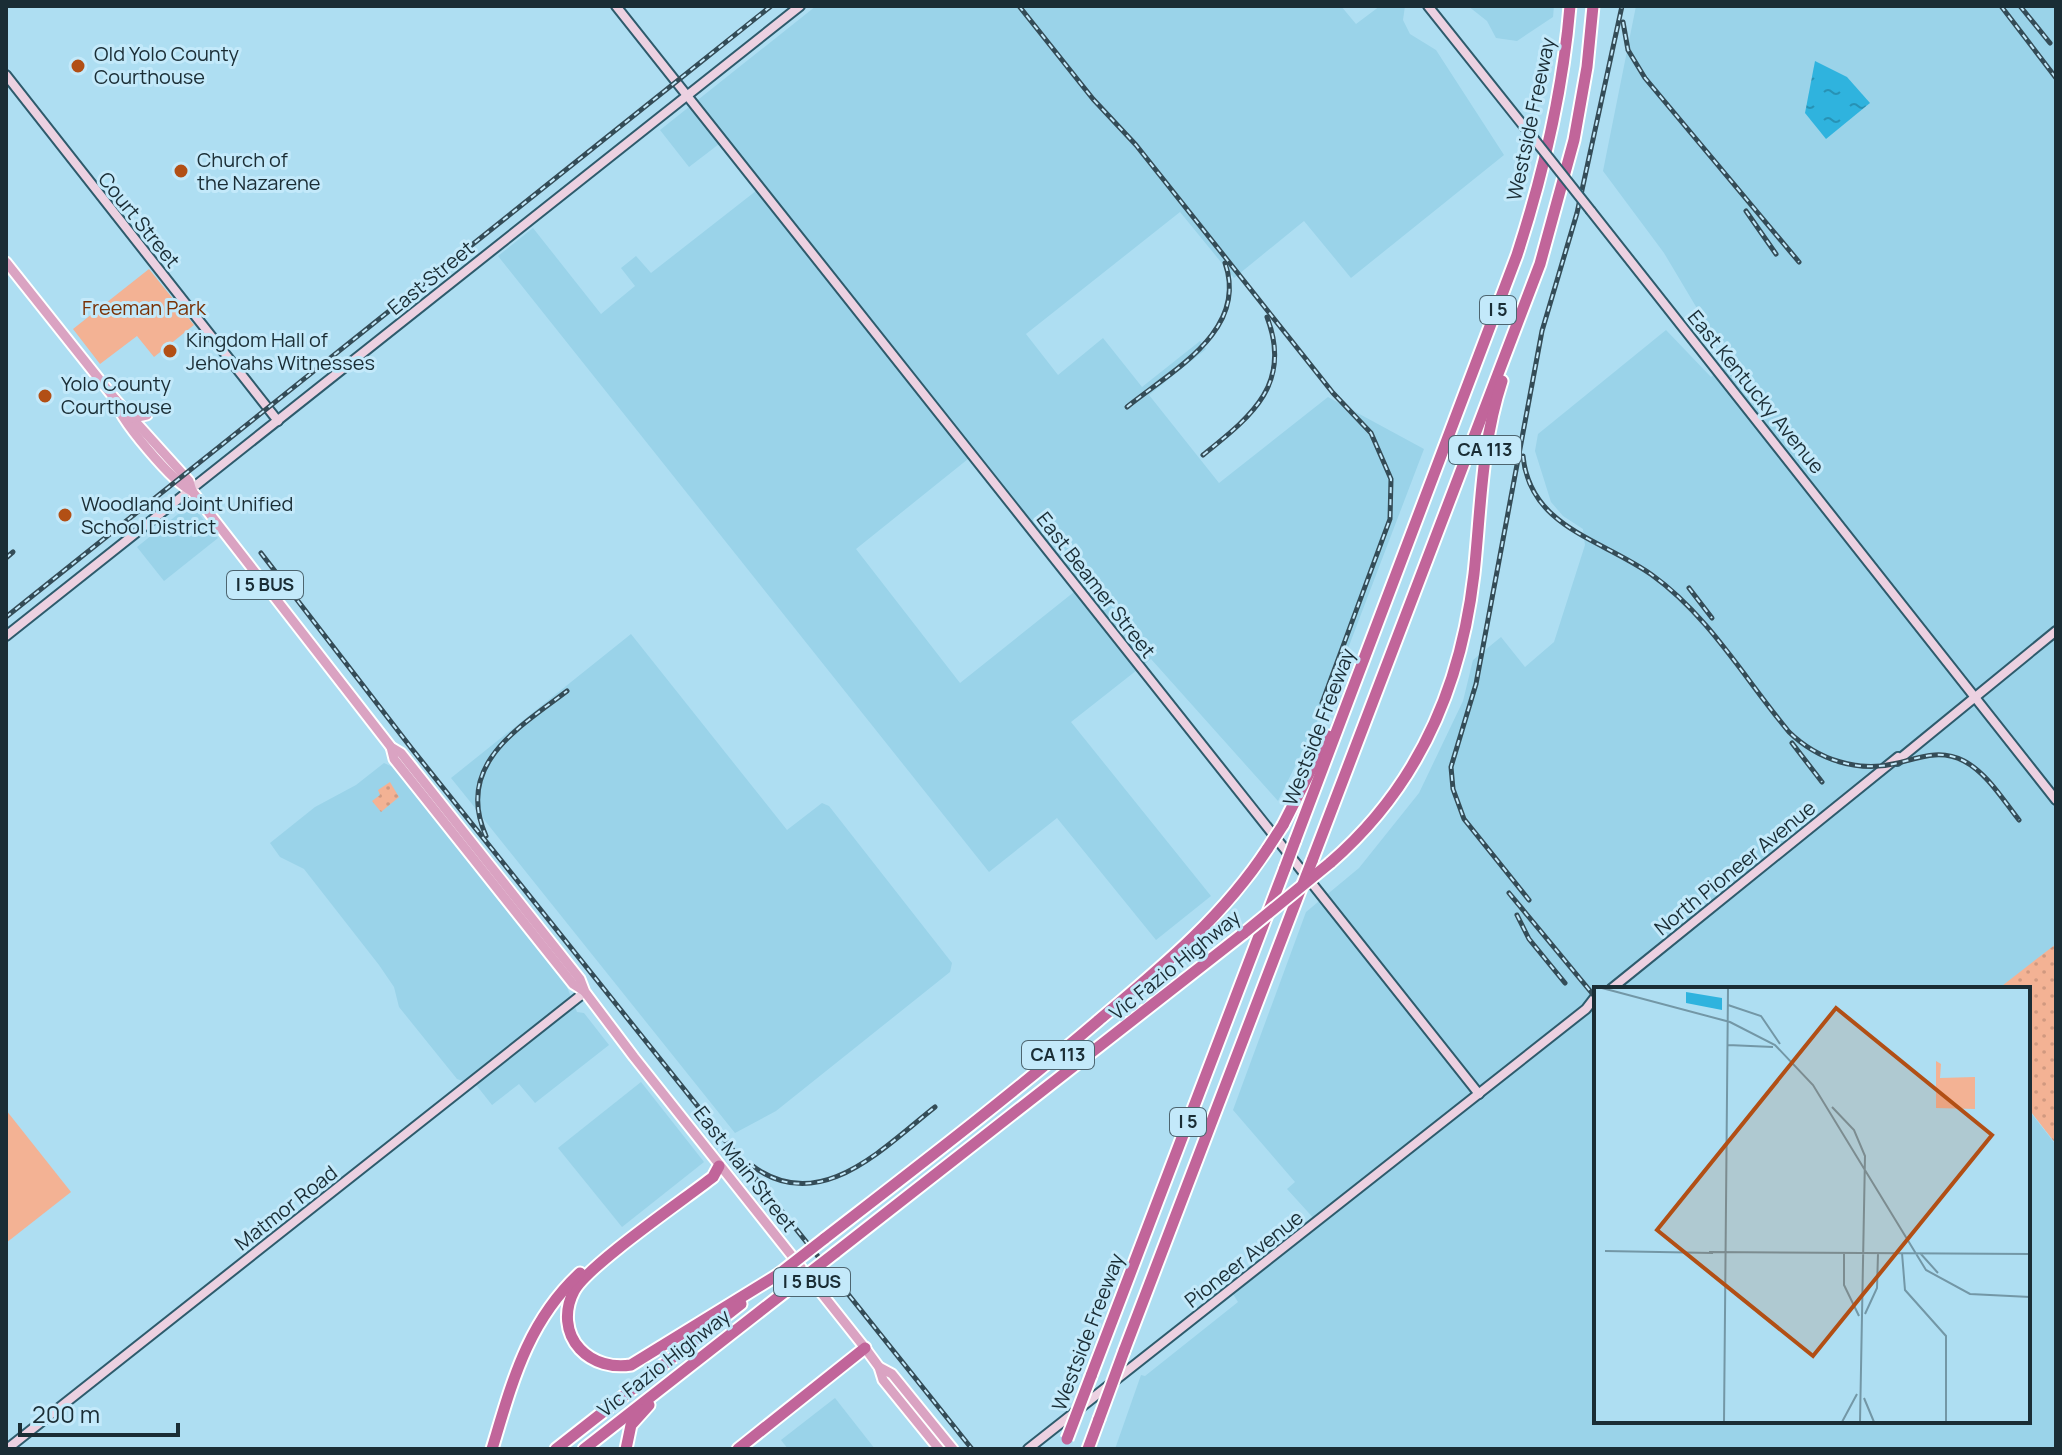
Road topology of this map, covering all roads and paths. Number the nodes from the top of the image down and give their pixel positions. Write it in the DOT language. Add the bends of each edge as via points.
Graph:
graph roads {
  1 [pos="616,6"];
  2 [pos="800,6"];
  3 [pos="1428,6"];
  4 [pos="1570,6"];
  5 [pos="1595,6"];
  6 [pos="6,75"];
  7 [pos="688,96"];
  8 [pos="6,262"];
  9 [pos="1516,331"];
  10 [pos="114,398"];
  11 [pos="278,421"];
  12 [pos="192,491"];
  13 [pos="2056,631"];
  14 [pos="6,636"];
  15 [pos="1356,682"];
  16 [pos="1974,696"];
  17 [pos="2056,800"];
  18 [pos="1613,987"];
  19 [pos="585,992"];
  20 [pos="1594,999"];
  21 [pos="1594,1007"];
  22 [pos="1586,1009"];
  23 [pos="1479,1094"];
  24 [pos="719,1166"];
  25 [pos="779,1274"];
  26 [pos="868,1351"];
  27 [pos="879,1367"];
  28 [pos="683,1371"];
  29 [pos="899,1398"];
  30 [pos="927,1417"];
  31 [pos="1065,1444"];
  32 [pos="7,1449"];
  33 [pos="492,1449"];
  34 [pos="556,1449"];
  35 [pos="584,1449"];
  36 [pos="626,1449"];
  37 [pos="738,1449"];
  38 [pos="749,1449"];
  39 [pos="939,1449"];
  40 [pos="953,1449"];
  41 [pos="1028,1449"];
  42 [pos="1088,1449"];
  1 -- 7 [label="street, East Beamer Street"];
  2 -- 7 [label="street, East Street"];
  3 -- 16 [label="street, East Kentucky Avenue, bridge"];
  4 -- 15 [label="highway, Westside Freeway / I 5" via="1553,119 1521,245"];
  5 -- 9 [label="highway, Westside Freeway / I 5" via="1559,199"];
  6 -- 11 [label="street, Court Street"];
  7 -- 11 [label="street, East Street"];
  7 -- 23 [label="street, East Beamer Street"];
  8 -- 10 [label="main road, I 5 BUS"];
  9 -- 28 [label="highway, Vic Fazio Highway / CA 113, bridge" via="1488,434 1468,618 1444,701 1425,747 1361,837"];
  9 -- 42 [label="highway, Westside Freeway / I 5, bridge"];
  10 -- 12 [label="main road, I 5 BUS" via="189,481"];
  10 -- 12 [label="main road, I 5 BUS" via="181,487"];
  11 -- 12 [label="street, East Street"];
  12 -- 14 [label="street, East Street"];
  12 -- 19 [label="main road, East Main Street / I 5 BUS" via="391,747 419,791 573,984"];
  13 -- 16 [label="street, North Pioneer Avenue"];
  15 -- 25 [label="highway, Vic Fazio Highway / CA 113, bridge" via="1283,825 1233,898 1182,949 1017,1090"];
  15 -- 31 [label="highway, Westside Freeway / I 5, bridge"];
  16 -- 17 [label="street, East Kentucky Avenue"];
  16 -- 18 [label="street, North Pioneer Avenue"];
  19 -- 24 [label="main road, East Main Street / I 5 BUS"];
  19 -- 32 [label="street, Matmor Road"];
  20 -- 22 [label="street"];
  21 -- 22 [label="street"];
  22 -- 23 [label="street"];
  23 -- 41 [label="street, Pioneer Avenue"];
  24 -- 25 [label="highway" via="713,1177 579,1283 567,1315 579,1349 611,1366 631,1365"];
  24 -- 26 [label="main road, East Main Street / I 5 BUS"];
  24 -- 33 [label="highway" via="583,1270 546,1309 524,1348"];
  25 -- 34 [label="highway, Vic Fazio Highway / CA 113"];
  26 -- 27 [label="main road, East Main Street / I 5 BUS"];
  26 -- 37 [label="highway"];
  26 -- 38 [label="highway"];
  27 -- 29 [label="main road, East Main Street / I 5 BUS"];
  27 -- 30 [label="main road, East Main Street / I 5 BUS" via="892,1374"];
  28 -- 35 [label="highway, Vic Fazio Highway / CA 113"];
  28 -- 36 [label="highway" via="631,1425"];
  29 -- 30 [label="main road"];
  29 -- 39 [label="main road, East Main Street / I 5 BUS"];
  30 -- 40 [label="main road, East Main Street / I 5 BUS"];
}
